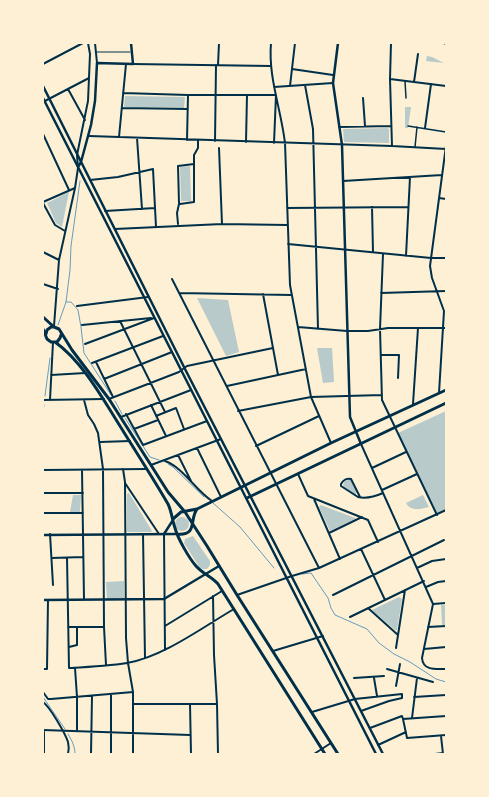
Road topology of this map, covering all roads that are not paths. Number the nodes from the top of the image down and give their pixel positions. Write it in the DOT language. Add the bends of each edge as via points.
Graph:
graph roads {
  1 [pos="83,43"];
  2 [pos="88,43"];
  3 [pos="95,43"];
  4 [pos="131,43"];
  5 [pos="219,43"];
  6 [pos="271,43"];
  7 [pos="295,43"];
  8 [pos="338,43"];
  9 [pos="391,43"];
  10 [pos="97,52"];
  11 [pos="132,52"];
  12 [pos="418,54"];
  13 [pos="97,63"];
  14 [pos="43,64"];
  15 [pos="126,64"];
  16 [pos="133,64"];
  17 [pos="217,65"];
  18 [pos="271,66"];
  19 [pos="292,69"];
  20 [pos="333,75"];
  21 [pos="89,78"];
  22 [pos="390,79"];
  23 [pos="405,81"];
  24 [pos="333,82"];
  25 [pos="414,82"];
  26 [pos="305,84"];
  27 [pos="431,84"];
  28 [pos="43,86"];
  29 [pos="290,86"];
  30 [pos="446,86"];
  31 [pos="274,87"];
  32 [pos="68,89"];
  33 [pos="124,92"];
  34 [pos="188,95"];
  35 [pos="216,95"];
  36 [pos="247,95"];
  37 [pos="276,95"];
  38 [pos="363,98"];
  39 [pos="406,98"];
  40 [pos="50,99"];
  41 [pos="44,101"];
  42 [pos="122,108"];
  43 [pos="187,110"];
  44 [pos="85,121"];
  45 [pos="365,126"];
  46 [pos="392,126"];
  47 [pos="408,126"];
  48 [pos="339,127"];
  49 [pos="417,127"];
  50 [pos="425,128"];
  51 [pos="446,132"];
  52 [pos="43,134"];
  53 [pos="88,136"];
  54 [pos="118,137"];
  55 [pos="136,138"];
  56 [pos="187,140"];
  57 [pos="198,140"];
  58 [pos="215,141"];
  59 [pos="246,142"];
  60 [pos="274,143"];
  61 [pos="285,143"];
  62 [pos="313,144"];
  63 [pos="342,145"];
  64 [pos="392,146"];
  65 [pos="415,147"];
  66 [pos="446,147"];
  67 [pos="219,148"];
  68 [pos="77,155"];
  69 [pos="81,162"];
  70 [pos="194,164"];
  71 [pos="78,168"];
  72 [pos="443,170"];
  73 [pos="446,170"];
  74 [pos="139,173"];
  75 [pos="442,176"];
  76 [pos="410,177"];
  77 [pos="90,180"];
  78 [pos="343,181"];
  79 [pos="75,188"];
  80 [pos="69,190"];
  81 [pos="439,198"];
  82 [pos="446,199"];
  83 [pos="43,203"];
  84 [pos="179,203"];
  85 [pos="343,207"];
  86 [pos="372,207"];
  87 [pos="408,207"];
  88 [pos="155,208"];
  89 [pos="287,208"];
  90 [pos="315,208"];
  91 [pos="142,209"];
  92 [pos="105,211"];
  93 [pos="178,224"];
  94 [pos="222,224"];
  95 [pos="287,225"];
  96 [pos="156,227"];
  97 [pos="114,229"];
  98 [pos="65,231"];
  99 [pos="288,244"];
  100 [pos="316,247"];
  101 [pos="345,250"];
  102 [pos="43,252"];
  103 [pos="373,253"];
  104 [pos="384,254"];
  105 [pos="406,256"];
  106 [pos="431,258"];
  107 [pos="446,258"];
  108 [pos="59,260"];
  109 [pos="172,279"];
  110 [pos="43,284"];
  111 [pos="58,289"];
  112 [pos="437,291"];
  113 [pos="446,291"];
  114 [pos="179,292"];
  115 [pos="381,293"];
  116 [pos="263,294"];
  117 [pos="291,295"];
  118 [pos="148,297"];
  119 [pos="144,299"];
  120 [pos="77,306"];
  121 [pos="43,317"];
  122 [pos="154,318"];
  123 [pos="120,322"];
  124 [pos="82,325"];
  125 [pos="54,327"];
  126 [pos="298,328"];
  127 [pos="418,328"];
  128 [pos="443,328"];
  129 [pos="446,328"];
  130 [pos="43,329"];
  131 [pos="318,329"];
  132 [pos="380,329"];
  133 [pos="124,330"];
  134 [pos="347,331"];
  135 [pos="46,334"];
  136 [pos="61,334"];
  137 [pos="163,336"];
  138 [pos="54,342"];
  139 [pos="85,344"];
  140 [pos="133,347"];
  141 [pos="273,348"];
  142 [pos="172,352"];
  143 [pos="381,355"];
  144 [pos="213,360"];
  145 [pos="96,362"];
  146 [pos="92,363"];
  147 [pos="141,364"];
  148 [pos="184,368"];
  149 [pos="306,369"];
  150 [pos="181,370"];
  151 [pos="85,373"];
  152 [pos="51,375"];
  153 [pos="278,375"];
  154 [pos="104,378"];
  155 [pos="398,378"];
  156 [pos="150,383"];
  157 [pos="226,387"];
  158 [pos="191,390"];
  159 [pos="446,390"];
  160 [pos="439,393"];
  161 [pos="382,395"];
  162 [pos="349,396"];
  163 [pos="113,397"];
  164 [pos="311,397"];
  165 [pos="109,398"];
  166 [pos="104,399"];
  167 [pos="43,400"];
  168 [pos="50,400"];
  169 [pos="84,400"];
  170 [pos="160,401"];
  171 [pos="446,403"];
  172 [pos="150,405"];
  173 [pos="413,406"];
  174 [pos="238,411"];
  175 [pos="165,412"];
  176 [pos="126,414"];
  177 [pos="156,416"];
  178 [pos="319,416"];
  179 [pos="390,416"];
  180 [pos="121,417"];
  181 [pos="158,420"];
  182 [pos="207,420"];
  183 [pos="395,428"];
  184 [pos="134,429"];
  185 [pos="184,429"];
  186 [pos="356,432"];
  187 [pos="166,436"];
  188 [pos="221,439"];
  189 [pos="217,440"];
  190 [pos="130,441"];
  191 [pos="100,442"];
  192 [pos="331,443"];
  193 [pos="361,444"];
  194 [pos="256,446"];
  195 [pos="197,448"];
  196 [pos="406,452"];
  197 [pos="178,455"];
  198 [pos="164,460"];
  199 [pos="151,465"];
  200 [pos="147,468"];
  201 [pos="372,468"];
  202 [pos="103,469"];
  203 [pos="123,469"];
  204 [pos="43,470"];
  205 [pos="82,470"];
  206 [pos="270,473"];
  207 [pos="298,474"];
  208 [pos="417,474"];
  209 [pos="125,482"];
  210 [pos="192,484"];
  211 [pos="276,484"];
  212 [pos="245,485"];
  213 [pos="241,487"];
  214 [pos="382,490"];
  215 [pos="43,493"];
  216 [pos="83,493"];
  217 [pos="383,493"];
  218 [pos="251,496"];
  219 [pos="222,497"];
  220 [pos="360,497"];
  221 [pos="246,498"];
  222 [pos="313,498"];
  223 [pos="212,501"];
  224 [pos="197,509"];
  225 [pos="446,511"];
  226 [pos="185,512"];
  227 [pos="43,513"];
  228 [pos="83,513"];
  229 [pos="437,515"];
  230 [pos="362,517"];
  231 [pos="173,519"];
  232 [pos="193,524"];
  233 [pos="401,531"];
  234 [pos="329,533"];
  235 [pos="50,534"];
  236 [pos="83,534"];
  237 [pos="104,534"];
  238 [pos="124,534"];
  239 [pos="143,534"];
  240 [pos="159,534"];
  241 [pos="164,534"];
  242 [pos="177,534"];
  243 [pos="43,535"];
  244 [pos="444,540"];
  245 [pos="378,542"];
  246 [pos="361,549"];
  247 [pos="412,556"];
  248 [pos="83,557"];
  249 [pos="52,558"];
  250 [pos="67,558"];
  251 [pos="340,559"];
  252 [pos="446,559"];
  253 [pos="219,566"];
  254 [pos="319,568"];
  255 [pos="417,568"];
  256 [pos="206,574"];
  257 [pos="373,575"];
  258 [pos="292,576"];
  259 [pos="288,578"];
  260 [pos="424,581"];
  261 [pos="446,581"];
  262 [pos="53,585"];
  263 [pos="426,587"];
  264 [pos="405,590"];
  265 [pos="222,591"];
  266 [pos="333,594"];
  267 [pos="237,595"];
  268 [pos="213,596"];
  269 [pos="84,599"];
  270 [pos="104,599"];
  271 [pos="126,599"];
  272 [pos="145,599"];
  273 [pos="164,599"];
  274 [pos="43,600"];
  275 [pos="48,600"];
  276 [pos="68,600"];
  277 [pos="385,600"];
  278 [pos="446,603"];
  279 [pos="433,604"];
  280 [pos="368,608"];
  281 [pos="234,609"];
  282 [pos="350,617"];
  283 [pos="214,621"];
  284 [pos="165,626"];
  285 [pos="446,626"];
  286 [pos="68,627"];
  287 [pos="77,627"];
  288 [pos="104,627"];
  289 [pos="428,627"];
  290 [pos="398,635"];
  291 [pos="323,636"];
  292 [pos="318,639"];
  293 [pos="68,647"];
  294 [pos="446,647"];
  295 [pos="396,648"];
  296 [pos="424,649"];
  297 [pos="165,650"];
  298 [pos="272,651"];
  299 [pos="145,658"];
  300 [pos="128,663"];
  301 [pos="400,664"];
  302 [pos="106,665"];
  303 [pos="75,668"];
  304 [pos="43,669"];
  305 [pos="388,669"];
  306 [pos="446,669"];
  307 [pos="398,672"];
  308 [pos="384,676"];
  309 [pos="374,677"];
  310 [pos="354,678"];
  311 [pos="417,678"];
  312 [pos="433,682"];
  313 [pos="396,686"];
  314 [pos="43,692"];
  315 [pos="133,692"];
  316 [pos="111,694"];
  317 [pos="446,695"];
  318 [pos="92,696"];
  319 [pos="377,696"];
  320 [pos="414,697"];
  321 [pos="78,698"];
  322 [pos="355,699"];
  323 [pos="43,702"];
  324 [pos="349,702"];
  325 [pos="133,704"];
  326 [pos="190,704"];
  327 [pos="217,704"];
  328 [pos="361,711"];
  329 [pos="312,712"];
  330 [pos="446,716"];
  331 [pos="412,718"];
  332 [pos="403,719"];
  333 [pos="370,728"];
  334 [pos="44,730"];
  335 [pos="65,730"];
  336 [pos="77,731"];
  337 [pos="91,731"];
  338 [pos="111,732"];
  339 [pos="406,732"];
  340 [pos="132,733"];
  341 [pos="190,735"];
  342 [pos="446,735"];
  343 [pos="441,736"];
  344 [pos="331,743"];
  345 [pos="378,745"];
  346 [pos="322,749"];
  347 [pos="44,754"];
  348 [pos="68,754"];
  349 [pos="91,754"];
  350 [pos="111,754"];
  351 [pos="133,754"];
  352 [pos="191,754"];
  353 [pos="218,754"];
  354 [pos="314,754"];
  355 [pos="325,754"];
  356 [pos="338,754"];
  357 [pos="376,754"];
  358 [pos="383,754"];
  359 [pos="435,754"];
  360 [pos="443,754"];
  1 -- 14 [label="street"];
  2 -- 21 [label="street"];
  3 -- 10 [label="street"];
  4 -- 11 [label="street"];
  5 -- 17 [label="street"];
  6 -- 18 [label="street"];
  7 -- 19 [label="street"];
  8 -- 20 [label="street"];
  9 -- 22 [label="street"];
  10 -- 11 [label="lane"];
  10 -- 13 [label="street"];
  11 -- 16 [label="street"];
  12 -- 25 [label="street"];
  13 -- 15 [label="street"];
  13 -- 53 [label="street" via="95,101"];
  15 -- 16 [label="street"];
  15 -- 33 [label="street"];
  16 -- 17 [label="street"];
  17 -- 18 [label="street"];
  17 -- 35 [label="street"];
  18 -- 31 [label="street"];
  19 -- 20 [label="street"];
  19 -- 29 [label="street"];
  20 -- 24 [label="street"];
  21 -- 32 [label="street"];
  21 -- 44 [label="street"];
  22 -- 23 [label="street"];
  22 -- 46 [label="street"];
  23 -- 25 [label="street"];
  23 -- 39 [label="street"];
  24 -- 26 [label="street"];
  24 -- 48 [label="street"];
  25 -- 27 [label="street"];
  26 -- 29 [label="street"];
  26 -- 62 [label="street"];
  27 -- 30 [label="street"];
  27 -- 50 [label="street"];
  28 -- 40 [label="street"];
  29 -- 31 [label="street"];
  31 -- 37 [label="street"];
  32 -- 40 [label="street"];
  32 -- 44 [label="street"];
  33 -- 34 [label="street"];
  33 -- 42 [label="street"];
  34 -- 35 [label="street"];
  34 -- 43 [label="street"];
  35 -- 36 [label="street"];
  35 -- 58 [label="street"];
  36 -- 37 [label="street"];
  36 -- 59 [label="street"];
  37 -- 60 [label="street"];
  37 -- 61 [label="street"];
  38 -- 45 [label="street"];
  40 -- 41 [label="street"];
  40 -- 68 [label="street"];
  41 -- 71 [label="street"];
  42 -- 43 [label="street"];
  42 -- 54 [label="street"];
  43 -- 56 [label="street"];
  44 -- 68 [label="street"];
  45 -- 46 [label="street"];
  45 -- 48 [label="street"];
  46 -- 64 [label="street"];
  47 -- 49 [label="street"];
  48 -- 63 [label="street"];
  49 -- 50 [label="street"];
  49 -- 65 [label="street"];
  50 -- 51 [label="street"];
  52 -- 80 [label="street"];
  53 -- 54 [label="street"];
  53 -- 69 [label="street"];
  54 -- 55 [label="street"];
  55 -- 56 [label="street"];
  55 -- 74 [label="street"];
  56 -- 57 [label="street"];
  57 -- 58 [label="street"];
  57 -- 70 [label="street"];
  58 -- 59 [label="street"];
  59 -- 60 [label="street"];
  60 -- 61 [label="street"];
  61 -- 62 [label="street"];
  61 -- 89 [label="street"];
  62 -- 63 [label="street"];
  62 -- 90 [label="street"];
  63 -- 64 [label="street"];
  63 -- 78 [label="street"];
  64 -- 65 [label="street"];
  65 -- 66 [label="street"];
  66 -- 72 [label="street"];
  67 -- 94 [label="street"];
  68 -- 69 [label="street"];
  68 -- 71 [label="street"];
  69 -- 71 [label="street"];
  69 -- 77 [label="street"];
  70 -- 84 [label="street" via="194,202"];
  70 -- 84 [label="street" via="178,166"];
  71 -- 79 [label="street"];
  71 -- 119 [label="street"];
  72 -- 73 [label="street"];
  72 -- 75 [label="street"];
  74 -- 77 [label="street"];
  74 -- 88 [label="street" via="154,170"];
  74 -- 91 [label="street"];
  75 -- 76 [label="street"];
  75 -- 81 [label="street"];
  76 -- 78 [label="street"];
  76 -- 87 [label="street"];
  77 -- 92 [label="street"];
  78 -- 85 [label="street"];
  79 -- 80 [label="street"];
  79 -- 98 [label="street"];
  80 -- 83 [label="street"];
  81 -- 82 [label="street"];
  81 -- 106 [label="street"];
  83 -- 98 [label="street" via="55,225"];
  84 -- 93 [label="street"];
  85 -- 86 [label="street"];
  85 -- 90 [label="street"];
  85 -- 101 [label="street"];
  86 -- 87 [label="street"];
  86 -- 103 [label="street"];
  87 -- 105 [label="street"];
  88 -- 91 [label="street"];
  88 -- 96 [label="street"];
  89 -- 90 [label="street"];
  89 -- 95 [label="street"];
  90 -- 100 [label="street"];
  91 -- 92 [label="street"];
  92 -- 97 [label="street"];
  94 -- 95 [label="street"];
  94 -- 96 [label="street"];
  95 -- 99 [label="street"];
  96 -- 97 [label="street"];
  97 -- 118 [label="street"];
  98 -- 108 [label="street"];
  99 -- 100 [label="street"];
  99 -- 117 [label="street"];
  100 -- 101 [label="street"];
  100 -- 131 [label="street"];
  101 -- 103 [label="street"];
  101 -- 134 [label="street"];
  102 -- 108 [label="street"];
  103 -- 104 [label="street"];
  104 -- 105 [label="street"];
  104 -- 115 [label="street"];
  105 -- 106 [label="street"];
  106 -- 107 [label="street"];
  106 -- 112 [label="street" via="431,273"];
  108 -- 111 [label="street"];
  109 -- 114 [label="street"];
  110 -- 111 [label="street"];
  111 -- 125 [label="street"];
  112 -- 113 [label="street"];
  112 -- 115 [label="street"];
  112 -- 128 [label="street" via="444,311"];
  114 -- 116 [label="street"];
  114 -- 144 [label="street"];
  115 -- 132 [label="street"];
  116 -- 117 [label="street"];
  116 -- 141 [label="street"];
  117 -- 126 [label="street"];
  118 -- 119 [label="street"];
  118 -- 148 [label="street"];
  119 -- 120 [label="street"];
  119 -- 122 [label="street"];
  121 -- 125 [label="main road"];
  122 -- 123 [label="street"];
  122 -- 133 [label="street"];
  122 -- 137 [label="street"];
  123 -- 124 [label="street"];
  123 -- 133 [label="street"];
  125 -- 135 [label="main road" via="47,330"];
  125 -- 136 [label="main road" via="59,329"];
  126 -- 131 [label="street"];
  126 -- 149 [label="street"];
  127 -- 128 [label="street"];
  127 -- 132 [label="street"];
  127 -- 173 [label="street"];
  128 -- 129 [label="street"];
  128 -- 160 [label="street"];
  130 -- 135 [label="main road"];
  131 -- 134 [label="street"];
  132 -- 134 [label="street"];
  132 -- 143 [label="street"];
  133 -- 139 [label="street"];
  133 -- 140 [label="street"];
  134 -- 162 [label="street"];
  135 -- 138 [label="main road" via="47,339"];
  136 -- 138 [label="main road" via="59,340"];
  136 -- 165 [label="main road"];
  137 -- 140 [label="street"];
  137 -- 142 [label="street"];
  138 -- 151 [label="main road"];
  138 -- 152 [label="street"];
  140 -- 145 [label="street"];
  140 -- 147 [label="street"];
  141 -- 144 [label="street"];
  141 -- 153 [label="street"];
  142 -- 147 [label="street"];
  142 -- 150 [label="street"];
  143 -- 155 [label="street" via="399,355"];
  143 -- 161 [label="street"];
  144 -- 148 [label="street"];
  144 -- 157 [label="street"];
  145 -- 146 [label="street"];
  145 -- 154 [label="street"];
  147 -- 154 [label="street"];
  147 -- 156 [label="street"];
  148 -- 150 [label="street"];
  148 -- 188 [label="street"];
  149 -- 153 [label="street"];
  149 -- 164 [label="street"];
  150 -- 156 [label="street"];
  150 -- 158 [label="street"];
  151 -- 152 [label="street"];
  151 -- 166 [label="main road"];
  152 -- 168 [label="street"];
  153 -- 157 [label="street"];
  154 -- 163 [label="street"];
  156 -- 163 [label="street"];
  156 -- 170 [label="street"];
  157 -- 174 [label="street"];
  158 -- 170 [label="street"];
  158 -- 182 [label="street"];
  159 -- 160 [label="main road"];
  160 -- 173 [label="main road"];
  161 -- 162 [label="street"];
  161 -- 179 [label="street"];
  162 -- 164 [label="street"];
  162 -- 186 [label="street" via="350,421"];
  163 -- 165 [label="street"];
  164 -- 174 [label="street"];
  164 -- 178 [label="street"];
  165 -- 180 [label="main road"];
  166 -- 169 [label="street"];
  166 -- 190 [label="main road"];
  167 -- 168 [label="street"];
  168 -- 169 [label="street"];
  169 -- 191 [label="street"];
  170 -- 172 [label="street"];
  170 -- 175 [label="street"];
  171 -- 183 [label="main road"];
  172 -- 176 [label="street"];
  172 -- 177 [label="street"];
  173 -- 179 [label="main road"];
  174 -- 194 [label="street"];
  175 -- 177 [label="street"];
  175 -- 185 [label="street" via="176,408"];
  176 -- 180 [label="street"];
  176 -- 184 [label="street"];
  177 -- 181 [label="street"];
  178 -- 192 [label="street"];
  178 -- 194 [label="street"];
  179 -- 183 [label="street"];
  179 -- 186 [label="main road"];
  180 -- 199 [label="main road"];
  181 -- 184 [label="street"];
  181 -- 187 [label="street"];
  182 -- 185 [label="street"];
  182 -- 189 [label="street"];
  183 -- 193 [label="main road"];
  183 -- 196 [label="street"];
  184 -- 187 [label="street" via="143,445"];
  185 -- 187 [label="street"];
  186 -- 192 [label="main road"];
  186 -- 193 [label="street"];
  188 -- 189 [label="street"];
  188 -- 212 [label="street"];
  189 -- 195 [label="street"];
  189 -- 213 [label="street"];
  190 -- 191 [label="street"];
  190 -- 200 [label="main road"];
  191 -- 202 [label="street"];
  192 -- 206 [label="main road"];
  193 -- 201 [label="street"];
  193 -- 207 [label="main road"];
  194 -- 206 [label="street"];
  195 -- 197 [label="street"];
  195 -- 219 [label="street"];
  196 -- 201 [label="street"];
  196 -- 208 [label="street"];
  197 -- 198 [label="street"];
  197 -- 210 [label="street"];
  198 -- 199 [label="street"];
  198 -- 210 [label="street" via="175,466"];
  199 -- 226 [label="main road" via="168,492"];
  200 -- 203 [label="street"];
  200 -- 231 [label="main road" via="168,504"];
  201 -- 214 [label="street"];
  202 -- 203 [label="street"];
  202 -- 205 [label="street"];
  202 -- 237 [label="street"];
  203 -- 209 [label="street"];
  204 -- 205 [label="street"];
  205 -- 216 [label="street"];
  206 -- 211 [label="street"];
  206 -- 212 [label="main road"];
  207 -- 211 [label="main road"];
  207 -- 222 [label="street" via="308,496"];
  208 -- 214 [label="street"];
  208 -- 229 [label="street"];
  209 -- 238 [label="street"];
  209 -- 240 [label="street"];
  210 -- 223 [label="street"];
  211 -- 218 [label="main road"];
  211 -- 254 [label="street"];
  212 -- 213 [label="main road"];
  212 -- 218 [label="street"];
  213 -- 219 [label="main road"];
  213 -- 221 [label="street"];
  214 -- 217 [label="street"];
  215 -- 216 [label="street"];
  216 -- 228 [label="street"];
  217 -- 220 [label="street" via="374,497"];
  217 -- 233 [label="street"];
  218 -- 221 [label="main road"];
  218 -- 258 [label="street"];
  219 -- 223 [label="main road"];
  220 -- 220 [label="street" via="351,479 342,481 341,486"];
  221 -- 259 [label="street"];
  222 -- 230 [label="street"];
  222 -- 234 [label="street"];
  223 -- 224 [label="main road"];
  224 -- 226 [label="main road"];
  224 -- 232 [label="main road" via="193,516"];
  225 -- 229 [label="street"];
  226 -- 231 [label="main road"];
  226 -- 232 [label="main road"];
  227 -- 228 [label="street"];
  228 -- 236 [label="street"];
  229 -- 233 [label="street"];
  230 -- 234 [label="street"];
  230 -- 245 [label="street" via="368,520"];
  231 -- 241 [label="street"];
  231 -- 242 [label="main road"];
  232 -- 242 [label="main road" via="189,532"];
  232 -- 253 [label="main road"];
  233 -- 245 [label="street"];
  233 -- 247 [label="street"];
  234 -- 251 [label="street"];
  235 -- 236 [label="street"];
  235 -- 243 [label="street"];
  235 -- 249 [label="street"];
  236 -- 237 [label="street"];
  236 -- 248 [label="street"];
  237 -- 238 [label="street"];
  237 -- 270 [label="street"];
  238 -- 239 [label="street"];
  238 -- 271 [label="street"];
  239 -- 240 [label="street"];
  239 -- 272 [label="street"];
  240 -- 241 [label="street"];
  241 -- 242 [label="street"];
  241 -- 273 [label="street"];
  242 -- 256 [label="main road" via="194,564"];
  244 -- 247 [label="street"];
  245 -- 246 [label="street"];
  246 -- 251 [label="street"];
  246 -- 257 [label="street"];
  247 -- 255 [label="street"];
  247 -- 257 [label="street"];
  248 -- 250 [label="street"];
  248 -- 269 [label="street"];
  249 -- 250 [label="street"];
  249 -- 262 [label="street"];
  250 -- 276 [label="street"];
  251 -- 254 [label="street"];
  252 -- 255 [label="street" via="432,560"];
  253 -- 256 [label="street"];
  253 -- 267 [label="main road"];
  254 -- 258 [label="street"];
  255 -- 260 [label="street"];
  256 -- 265 [label="main road"];
  256 -- 273 [label="street"];
  257 -- 266 [label="street"];
  257 -- 277 [label="street"];
  258 -- 259 [label="street"];
  258 -- 291 [label="street"];
  259 -- 267 [label="street"];
  259 -- 292 [label="street"];
  260 -- 263 [label="street"];
  260 -- 264 [label="street"];
  261 -- 263 [label="street"];
  263 -- 279 [label="street"];
  264 -- 277 [label="street"];
  264 -- 290 [label="street"];
  265 -- 268 [label="street"];
  265 -- 281 [label="main road"];
  267 -- 298 [label="main road"];
  268 -- 283 [label="street"];
  268 -- 284 [label="street"];
  269 -- 270 [label="street"];
  269 -- 276 [label="street"];
  270 -- 271 [label="street"];
  270 -- 288 [label="street"];
  271 -- 272 [label="street"];
  271 -- 300 [label="street"];
  272 -- 273 [label="street"];
  272 -- 299 [label="street"];
  273 -- 284 [label="street"];
  274 -- 275 [label="street"];
  275 -- 276 [label="street"];
  275 -- 304 [label="street" via="47,669"];
  276 -- 286 [label="street"];
  277 -- 280 [label="street"];
  278 -- 279 [label="street"];
  279 -- 289 [label="street"];
  280 -- 282 [label="street"];
  280 -- 290 [label="street"];
  281 -- 283 [label="street"];
  281 -- 346 [label="main road"];
  283 -- 297 [label="street"];
  283 -- 327 [label="street"];
  284 -- 297 [label="street"];
  285 -- 289 [label="street"];
  286 -- 287 [label="street"];
  286 -- 293 [label="street"];
  287 -- 288 [label="street"];
  287 -- 293 [label="street" via="77,645"];
  288 -- 302 [label="street"];
  289 -- 296 [label="street"];
  290 -- 295 [label="street"];
  291 -- 292 [label="street"];
  291 -- 322 [label="street"];
  292 -- 298 [label="street"];
  292 -- 324 [label="street"];
  293 -- 303 [label="street" via="69,668"];
  294 -- 296 [label="street"];
  296 -- 306 [label="street" via="422,663 433,669"];
  297 -- 299 [label="street"];
  298 -- 329 [label="main road"];
  299 -- 300 [label="street"];
  300 -- 302 [label="street"];
  300 -- 315 [label="street"];
  301 -- 307 [label="street"];
  302 -- 303 [label="street"];
  303 -- 321 [label="street"];
  305 -- 307 [label="street"];
  307 -- 311 [label="street"];
  307 -- 313 [label="street"];
  308 -- 309 [label="street"];
  309 -- 310 [label="street"];
  309 -- 319 [label="street"];
  311 -- 312 [label="street"];
  311 -- 320 [label="street"];
  314 -- 321 [label="street" via="51,700"];
  315 -- 316 [label="street"];
  315 -- 325 [label="street"];
  316 -- 318 [label="street"];
  316 -- 338 [label="street"];
  317 -- 320 [label="street"];
  318 -- 321 [label="street"];
  318 -- 337 [label="street"];
  319 -- 322 [label="street"];
  319 -- 328 [label="street" via="403,696"];
  320 -- 331 [label="street"];
  321 -- 336 [label="street"];
  322 -- 324 [label="street"];
  322 -- 328 [label="street"];
  323 -- 335 [label="street"];
  324 -- 329 [label="street"];
  324 -- 357 [label="street"];
  325 -- 326 [label="street"];
  325 -- 340 [label="street"];
  326 -- 327 [label="street"];
  326 -- 341 [label="street"];
  327 -- 353 [label="street"];
  328 -- 333 [label="street"];
  329 -- 344 [label="main road"];
  330 -- 331 [label="street"];
  331 -- 332 [label="street"];
  332 -- 333 [label="street" via="402,716"];
  332 -- 339 [label="street"];
  333 -- 345 [label="street"];
  334 -- 335 [label="street"];
  334 -- 347 [label="street"];
  335 -- 336 [label="street"];
  335 -- 348 [label="street"];
  336 -- 337 [label="street"];
  337 -- 338 [label="street"];
  337 -- 349 [label="street"];
  338 -- 340 [label="street"];
  338 -- 350 [label="street"];
  339 -- 343 [label="street" via="407,738"];
  339 -- 345 [label="street"];
  340 -- 341 [label="street"];
  340 -- 351 [label="street"];
  341 -- 352 [label="street"];
  342 -- 343 [label="street"];
  343 -- 360 [label="street"];
  344 -- 346 [label="street"];
  344 -- 356 [label="main road"];
  345 -- 358 [label="street"];
  346 -- 354 [label="street"];
  346 -- 355 [label="main road"];
  359 -- 360 [label="street"];
}
